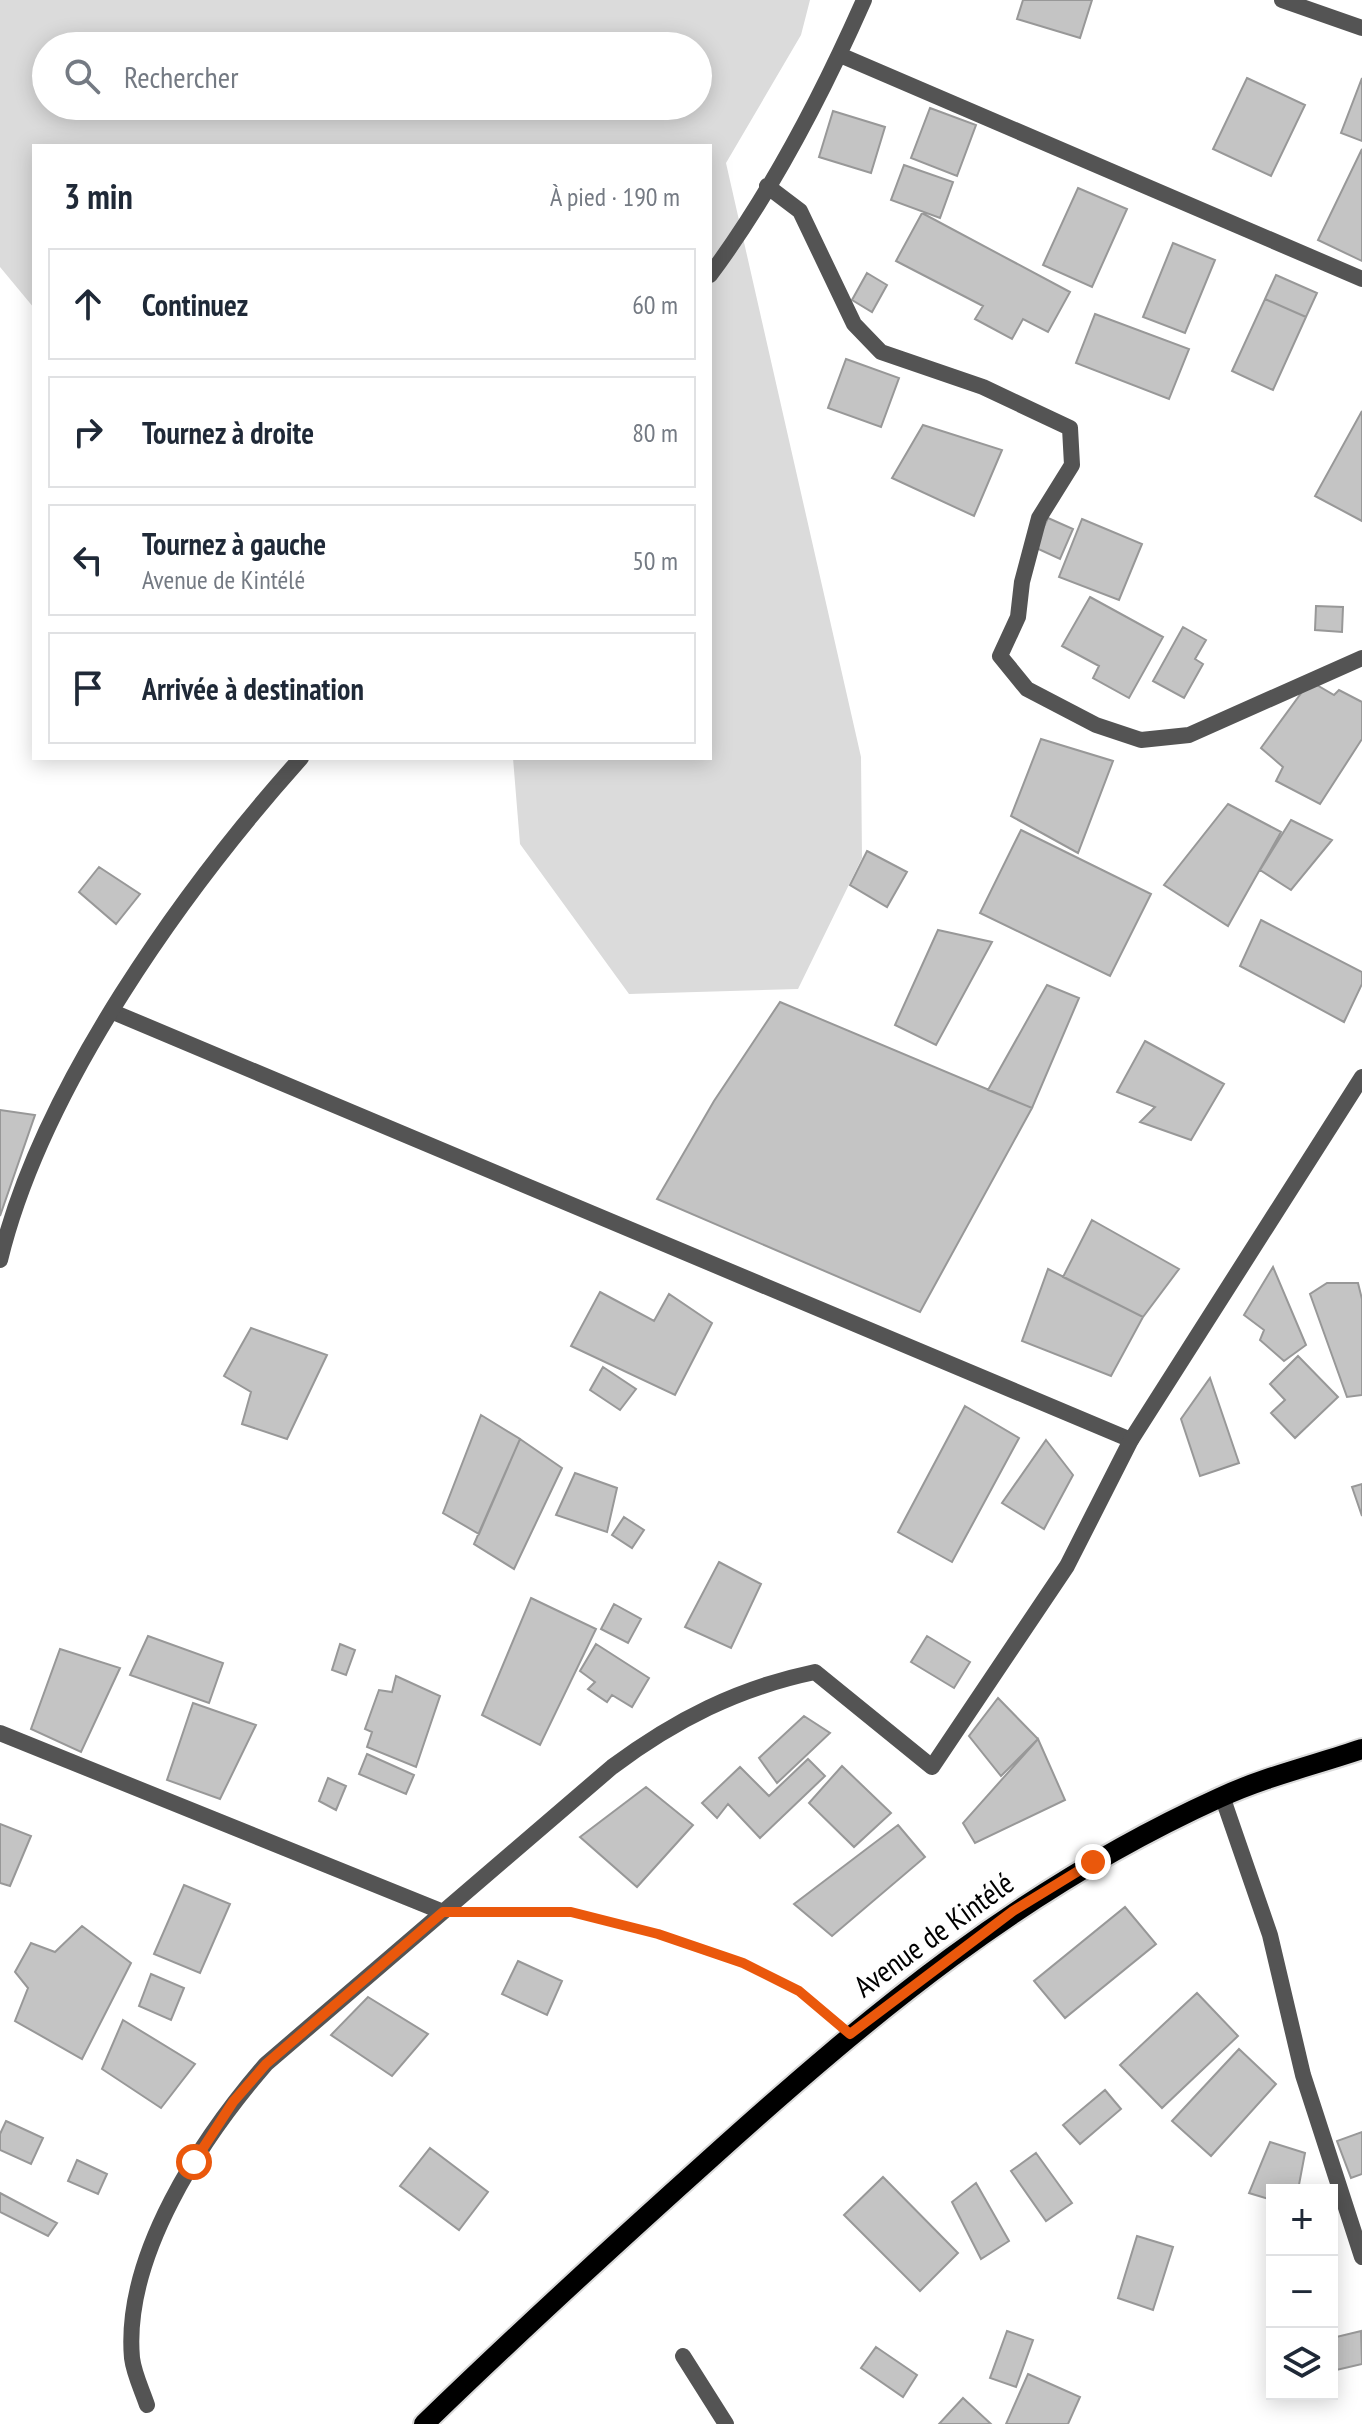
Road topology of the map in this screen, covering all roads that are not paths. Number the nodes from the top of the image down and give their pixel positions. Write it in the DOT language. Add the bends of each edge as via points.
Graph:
graph roads {
  1 [pos="864,0"];
  2 [pos="1282,0"];
  3 [pos="1362,28"];
  4 [pos="840,55"];
  5 [pos="767,186"];
  6 [pos="712,272"];
  7 [pos="1362,279"];
  8 [pos="1362,658"];
  9 [pos="299,760"];
  10 [pos="113,1012"];
  11 [pos="1362,1077"];
  12 [pos="0,1260"];
  13 [pos="1131,1440"];
  14 [pos="0,1733"];
  15 [pos="1362,1749"];
  16 [pos="1222,1796"];
  17 [pos="443,1912"];
  18 [pos="1346,2215"];
  19 [pos="1362,2226"];
  20 [pos="1362,2257"];
  21 [pos="683,2356"];
  22 [pos="147,2405"];
  23 [pos="424,2424"];
  24 [pos="726,2424"];
  1 -- 4 [label="street"];
  2 -- 3 [label="street"];
  4 -- 5 [label="street"];
  4 -- 7 [label="street"];
  5 -- 6 [label="street"];
  5 -- 8 [label="street" via="800,211 854,324 881,352 983,387 1070,428 1072,465 1039,518 1018,617 1000,656 1027,689 1096,725 1141,740 1189,735"];
  9 -- 10 [label="street" via="247,819"];
  10 -- 12 [label="street" via="82,1060 13,1207"];
  10 -- 13 [label="street"];
  11 -- 13 [label="street"];
  13 -- 17 [label="street" via="1067,1566 932,1767 815,1672 769,1682 711,1703 651,1737"];
  14 -- 17 [label="street"];
  15 -- 16 [label="main road, Avenue de Kintélé"];
  16 -- 18 [label="street" via="1270,1935 1303,2075"];
  16 -- 23 [label="main road, Avenue de Kintélé" via="1093,1862 1013,1911 850,2034"];
  17 -- 22 [label="street" via="266,2064 233,2102 194,2162 149,2251 132,2322 132,2361"];
  18 -- 19 [label="street"];
  18 -- 20 [label="street"];
  21 -- 24 [label="street"];
}
